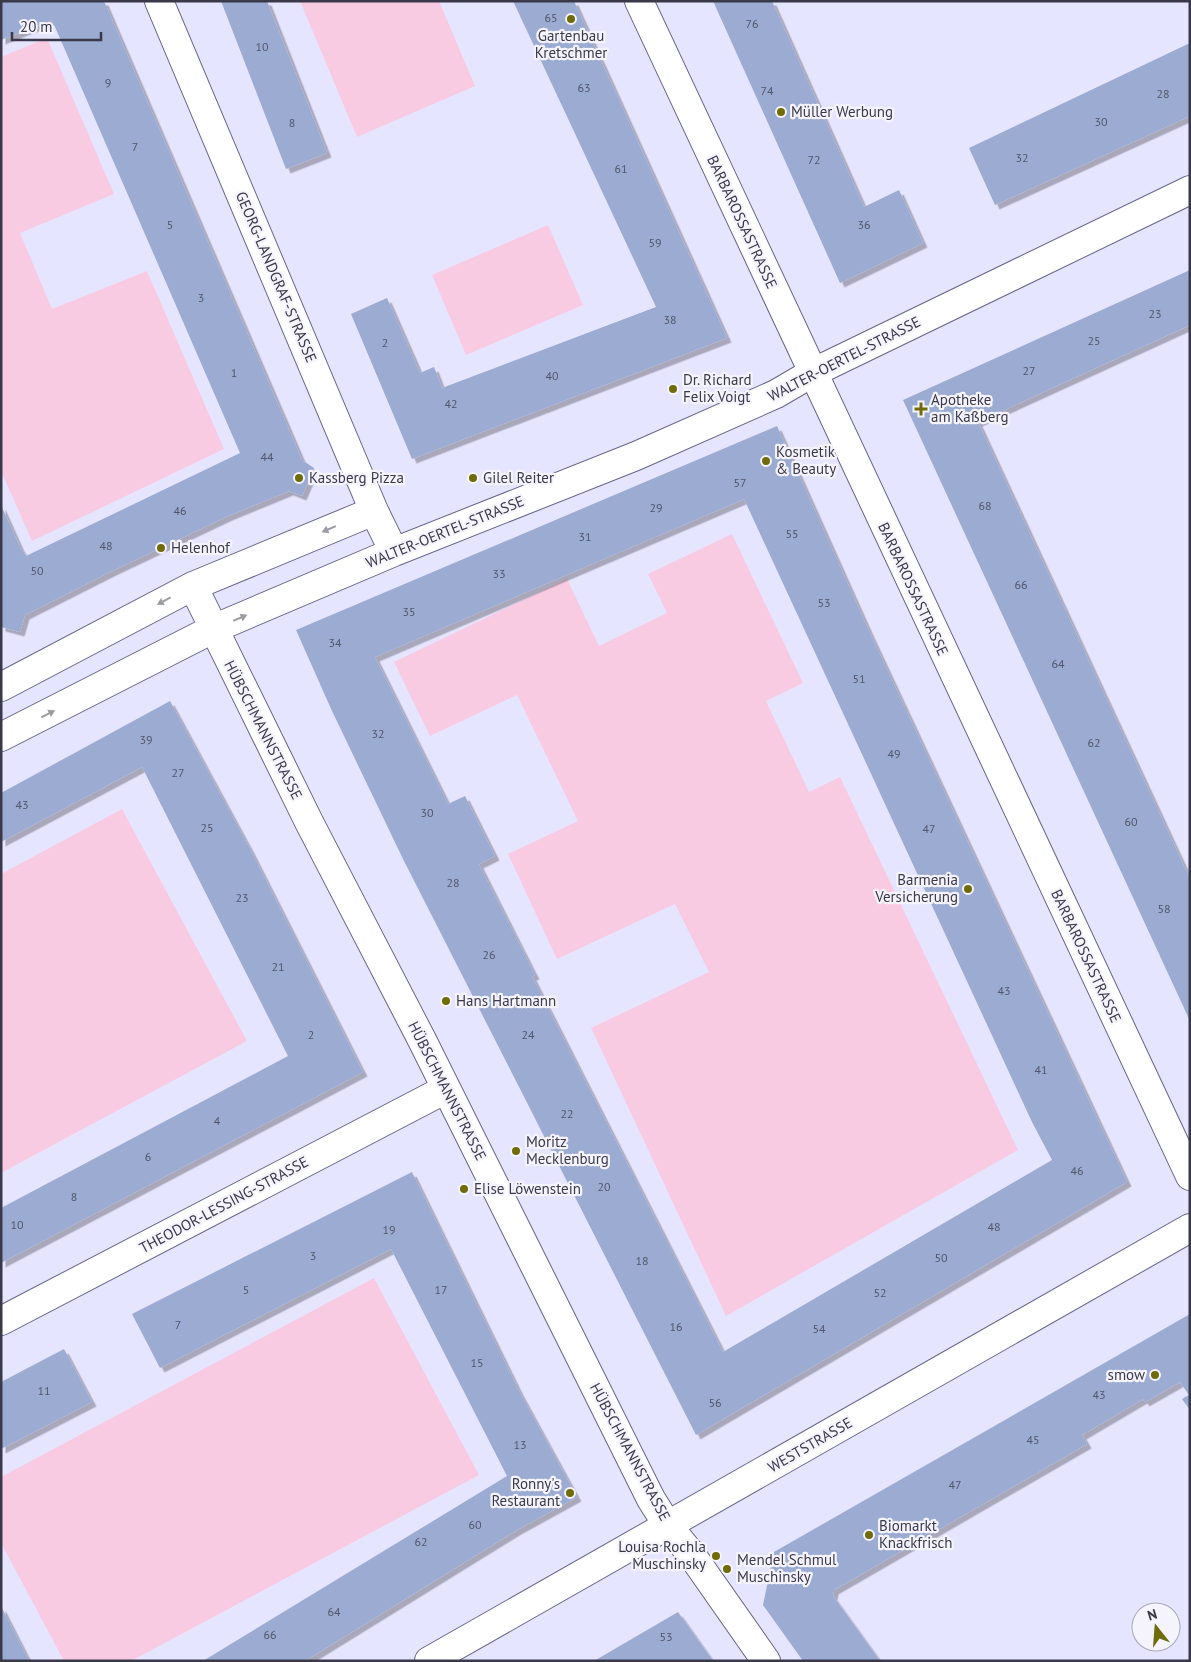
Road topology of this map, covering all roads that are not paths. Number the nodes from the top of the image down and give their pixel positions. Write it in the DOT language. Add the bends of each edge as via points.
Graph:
graph roads {
  1 [pos="159,1"];
  2 [pos="639,1"];
  3 [pos="1190,190"];
  4 [pos="812,373"];
  5 [pos="374,511"];
  6 [pos="394,552"];
  7 [pos="193,586"];
  8 [pos="213,629"];
  9 [pos="1,686"];
  10 [pos="2,734"];
  11 [pos="446,1089"];
  12 [pos="1190,1176"];
  13 [pos="1190,1228"];
  14 [pos="1,1321"];
  15 [pos="668,1526"];
  16 [pos="429,1661"];
  17 [pos="766,1661"];
  1 -- 5 [label="street, GEORG-LANDGRAF-STRASSE"];
  2 -- 4 [label="street, BARBAROSSASTRASSE"];
  3 -- 4 [label="street, WALTER-OERTEL-STRASSE"];
  4 -- 6 [label="street, WALTER-OERTEL-STRASSE" via="776,394 636,456"];
  4 -- 12 [label="street, BARBAROSSASTRASSE"];
  5 -- 6 [label="street, GEORG-LANDGRAF-STRASSE"];
  5 -- 7 [label="street, one-way"];
  8 -- 6 [label="street, WALTER-OERTEL-STRASSE, one-way"];
  7 -- 8 [label="street, HÜBSCHMANNSTRASSE"];
  7 -- 9 [label="street, one-way"];
  10 -- 8 [label="street, WALTER-OERTEL-STRASSE, one-way"];
  8 -- 11 [label="street, HÜBSCHMANNSTRASSE"];
  11 -- 14 [label="street, THEODOR-LESSING-STRASSE"];
  11 -- 15 [label="street, HÜBSCHMANNSTRASSE" via="651,1499"];
  13 -- 15 [label="street, WESTSTRASSE"];
  15 -- 16 [label="street, WESTSTRASSE"];
  15 -- 17 [label="street, HÜBSCHMANNSTRASSE"];
}
